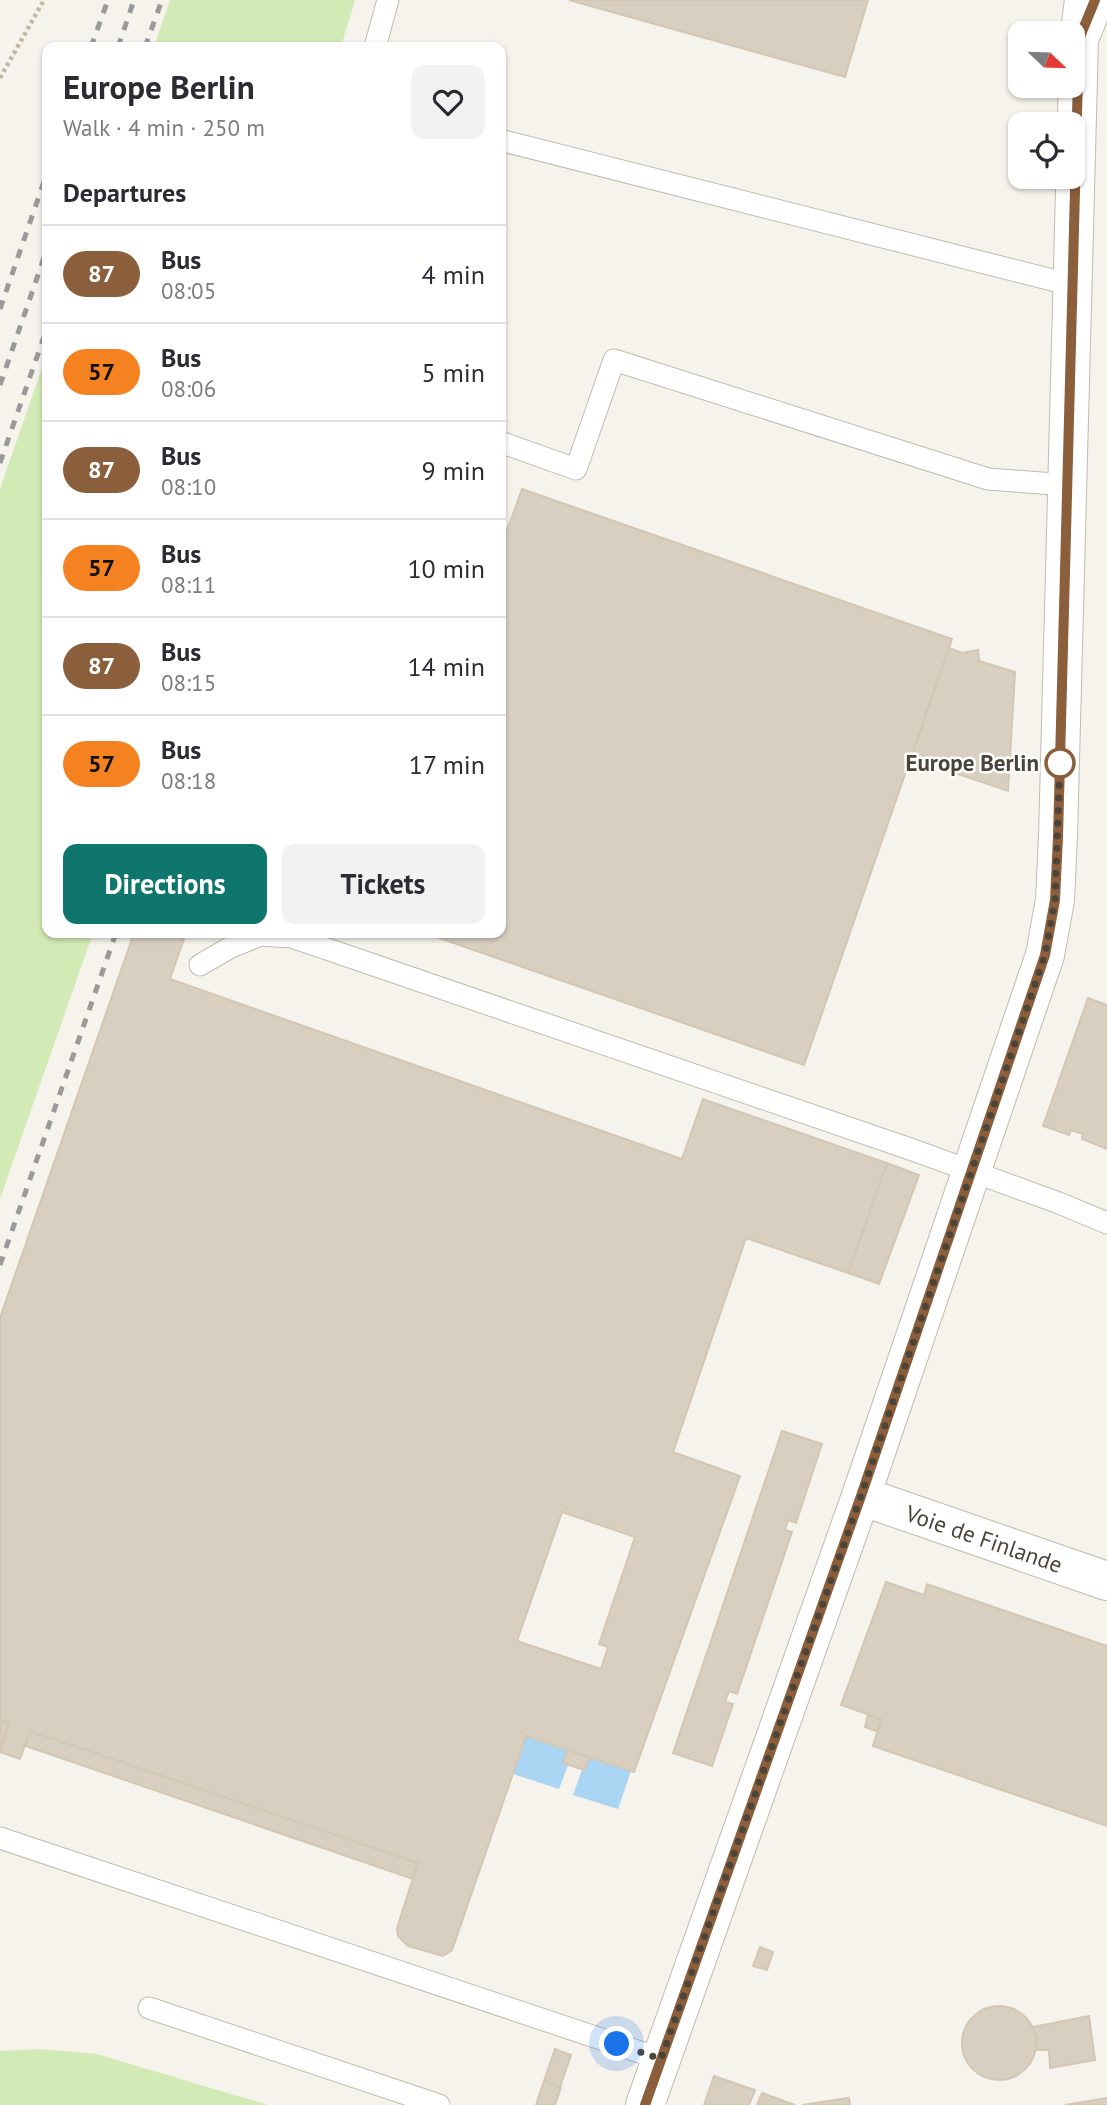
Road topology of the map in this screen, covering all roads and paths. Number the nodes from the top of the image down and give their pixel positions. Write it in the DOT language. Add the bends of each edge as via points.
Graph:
graph roads {
  1 [pos="44,0"];
  2 [pos="388,0"];
  3 [pos="1084,0"];
  4 [pos="1095,0"];
  5 [pos="1081,21"];
  6 [pos="1085,24"];
  7 [pos="376,42"];
  8 [pos="0,78"];
  9 [pos="1077,98"];
  10 [pos="506,142"];
  11 [pos="1072,285"];
  12 [pos="506,444"];
  13 [pos="1067,485"];
  14 [pos="254,938"];
  15 [pos="295,938"];
  16 [pos="200,965"];
  17 [pos="971,1171"];
  18 [pos="1107,1223"];
  19 [pos="861,1496"];
  20 [pos="1107,1581"];
  21 [pos="0,1838"];
  22 [pos="149,2008"];
  23 [pos="661,2059"];
  24 [pos="439,2105"];
  25 [pos="645,2105"];
  1 -- 8 [label="path"];
  2 -- 7 [label="lane"];
  3 -- 5 [label="street"];
  4 -- 6 [label="street"];
  9 -- 11 [label="street"];
  10 -- 11 [label="lane"];
  11 -- 13 [label="street"];
  12 -- 13 [label="lane" via="576,470 614,360 988,479"];
  13 -- 17 [label="street" via="1055,900 1045,955"];
  14 -- 16 [label="lane"];
  15 -- 17 [label="lane"];
  17 -- 18 [label="lane"];
  17 -- 19 [label="street"];
  19 -- 20 [label="street, Voie de Finlande"];
  19 -- 23 [label="street"];
  21 -- 23 [label="lane"];
  22 -- 24 [label="lane"];
  23 -- 25 [label="street"];
}
